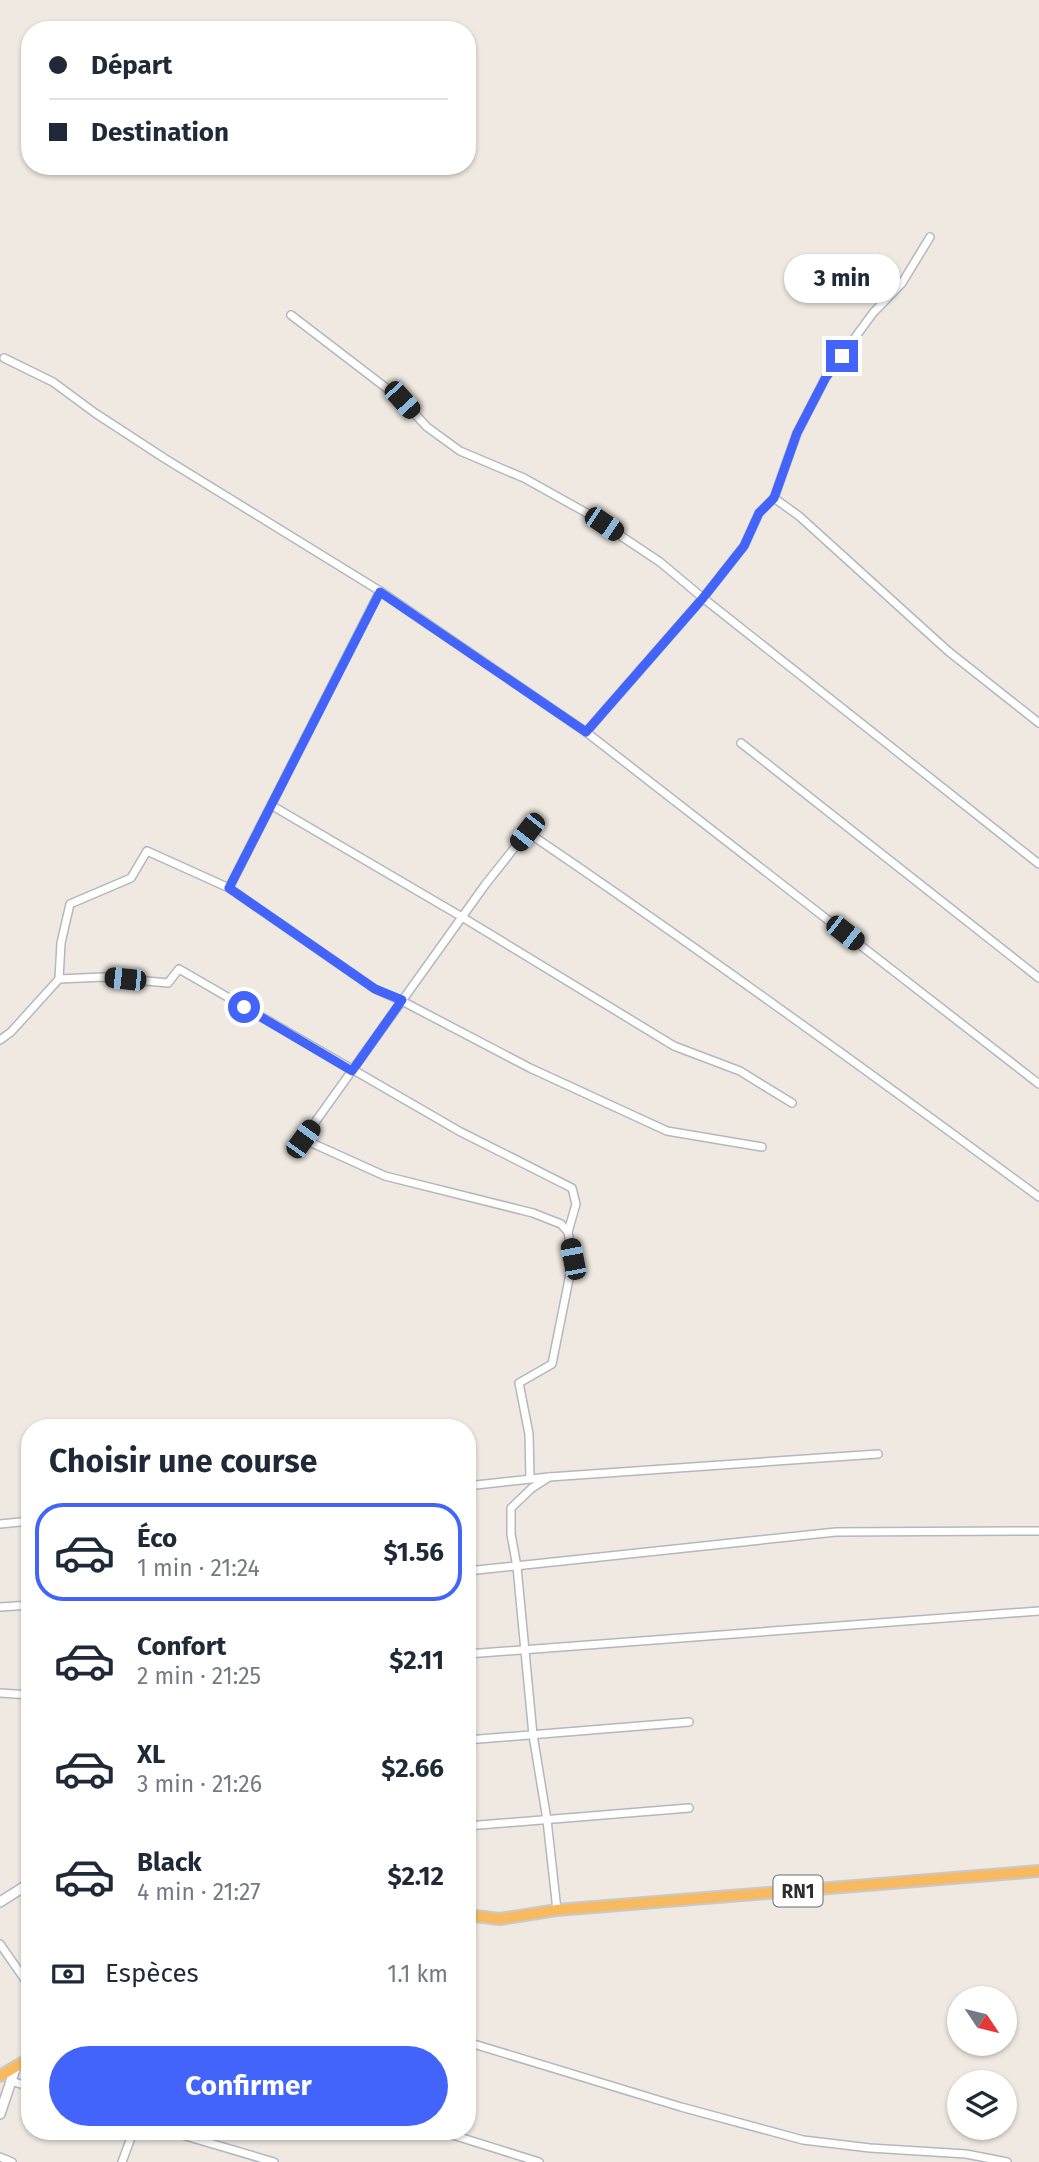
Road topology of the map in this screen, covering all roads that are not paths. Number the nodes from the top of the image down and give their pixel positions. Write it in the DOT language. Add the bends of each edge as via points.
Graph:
graph roads {
  1 [pos="930,237"];
  2 [pos="290,315"];
  3 [pos="4,358"];
  4 [pos="774,498"];
  5 [pos="380,592"];
  6 [pos="703,598"];
  7 [pos="1039,723"];
  8 [pos="586,732"];
  9 [pos="741,743"];
  10 [pos="271,806"];
  11 [pos="1039,864"];
  12 [pos="229,888"];
  13 [pos="463,917"];
  14 [pos="1039,978"];
  15 [pos="59,979"];
  16 [pos="402,1000"];
  17 [pos="0,1040"];
  18 [pos="352,1071"];
  19 [pos="1039,1084"];
  20 [pos="792,1103"];
  21 [pos="762,1147"];
  22 [pos="1039,1198"];
  23 [pos="568,1232"];
  24 [pos="878,1454"];
  25 [pos="549,1477"];
  26 [pos="530,1479"];
  27 [pos="476,1485"];
  28 [pos="21,1522"];
  29 [pos="0,1524"];
  30 [pos="1039,1531"];
  31 [pos="517,1567"];
  32 [pos="476,1570"];
  33 [pos="21,1606"];
  34 [pos="0,1607"];
  35 [pos="1039,1611"];
  36 [pos="525,1649"];
  37 [pos="476,1653"];
  38 [pos="0,1693"];
  39 [pos="21,1694"];
  40 [pos="689,1722"];
  41 [pos="533,1735"];
  42 [pos="476,1739"];
  43 [pos="689,1808"];
  44 [pos="547,1820"];
  45 [pos="476,1825"];
  46 [pos="1039,1871"];
  47 [pos="21,1889"];
  48 [pos="0,1902"];
  49 [pos="556,1910"];
  50 [pos="476,1916"];
  51 [pos="0,1944"];
  52 [pos="21,1974"];
  53 [pos="476,2045"];
  54 [pos="21,2063"];
  55 [pos="5,2079"];
  56 [pos="0,2114"];
  57 [pos="130,2140"];
  58 [pos="199,2140"];
  59 [pos="468,2140"];
  60 [pos="0,2157"];
  61 [pos="965,2158"];
  62 [pos="12,2162"];
  63 [pos="122,2162"];
  64 [pos="274,2162"];
  65 [pos="538,2162"];
  66 [pos="1007,2162"];
  1 -- 4 [label="street" via="902,283 873,313 826,377 797,433"];
  2 -- 6 [label="street" via="402,400 460,452 524,478 585,512 660,562"];
  3 -- 5 [label="street" via="53,382 164,458"];
  4 -- 6 [label="street" via="759,513 744,546"];
  4 -- 7 [label="street" via="948,651"];
  5 -- 8 [label="street"];
  5 -- 10 [label="street"];
  6 -- 8 [label="street"];
  6 -- 11 [label="street"];
  8 -- 19 [label="street"];
  9 -- 14 [label="street"];
  10 -- 12 [label="street"];
  10 -- 13 [label="street"];
  12 -- 15 [label="street" via="147,851 131,878 70,904"];
  12 -- 16 [label="street" via="375,989"];
  13 -- 16 [label="street"];
  13 -- 20 [label="street" via="674,1046 740,1071"];
  13 -- 22 [label="street" via="527,832 827,1041"];
  15 -- 17 [label="street"];
  15 -- 18 [label="street" via="103,977 168,983 179,969"];
  16 -- 18 [label="street"];
  16 -- 21 [label="street" via="530,1068 667,1130"];
  18 -- 23 [label="street" via="572,1188 576,1204"];
  18 -- 23 [label="street" via="303,1139 385,1176 533,1213 561,1224"];
  23 -- 26 [label="street" via="573,1259 552,1364 519,1383 529,1434"];
  24 -- 25 [label="street"];
  25 -- 26 [label="street"];
  25 -- 31 [label="street" via="511,1508"];
  26 -- 27 [label="street"];
  28 -- 29 [label="street"];
  30 -- 31 [label="street" via="836,1532"];
  31 -- 32 [label="street"];
  31 -- 36 [label="street"];
  33 -- 34 [label="street"];
  35 -- 36 [label="street"];
  36 -- 37 [label="street"];
  36 -- 41 [label="street"];
  38 -- 39 [label="street"];
  40 -- 41 [label="street"];
  41 -- 42 [label="street"];
  41 -- 44 [label="street"];
  43 -- 44 [label="street"];
  44 -- 45 [label="street"];
  44 -- 49 [label="street"];
  46 -- 49 [label="highway, RN1"];
  47 -- 48 [label="street"];
  49 -- 50 [label="highway, RN1" via="500,1919"];
  51 -- 52 [label="street"];
  53 -- 61 [label="street" via="803,2140"];
  54 -- 55 [label="highway"];
  55 -- 56 [label="street"];
  57 -- 63 [label="street"];
  58 -- 64 [label="street"];
  59 -- 65 [label="street"];
  60 -- 62 [label="street"];
  61 -- 66 [label="street"];
}
